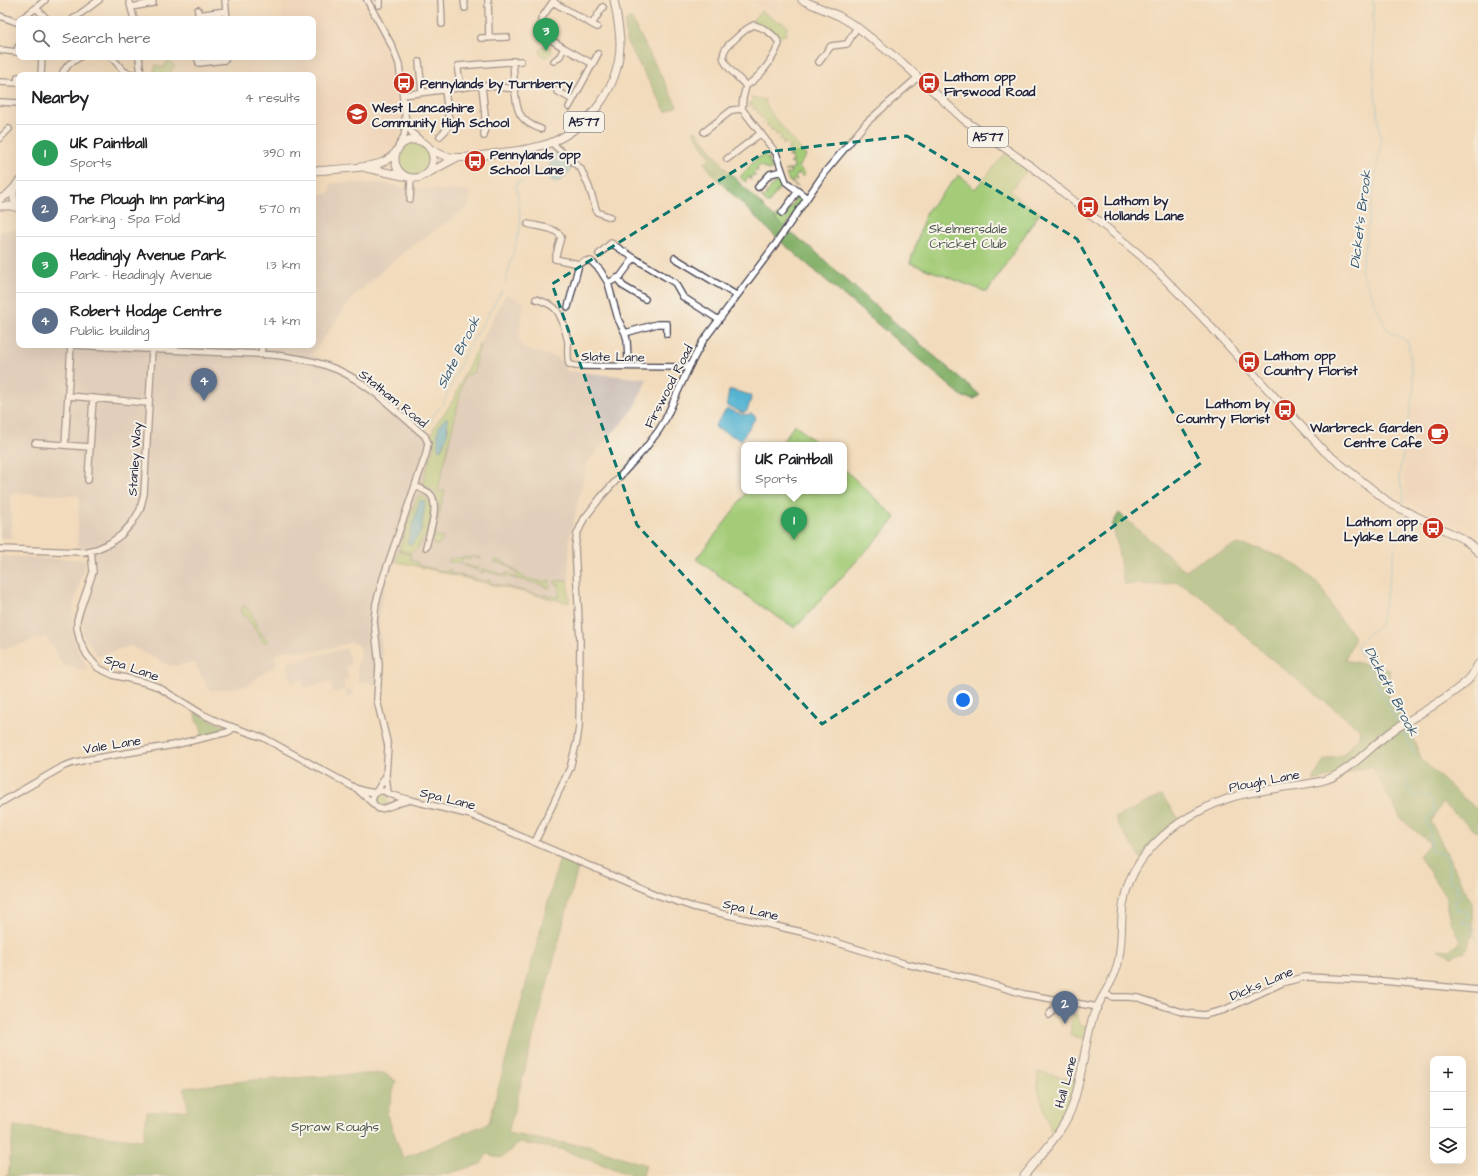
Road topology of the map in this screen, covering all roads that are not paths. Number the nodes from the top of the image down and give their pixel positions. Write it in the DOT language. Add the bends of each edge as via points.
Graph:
graph roads {
  1 [pos="45,0"];
  2 [pos="99,0"];
  3 [pos="129,0"];
  4 [pos="152,0"];
  5 [pos="225,0"];
  6 [pos="367,0"];
  7 [pos="441,0"];
  8 [pos="464,0"];
  9 [pos="488,0"];
  10 [pos="614,0"];
  11 [pos="802,0"];
  12 [pos="553,1"];
  13 [pos="131,7"];
  14 [pos="603,7"];
  15 [pos="36,8"];
  16 [pos="465,8"];
  17 [pos="198,10"];
  18 [pos="226,11"];
  19 [pos="0,16"];
  20 [pos="26,16"];
  21 [pos="44,16"];
  22 [pos="78,16"];
  23 [pos="133,16"];
  24 [pos="227,16"];
  25 [pos="16,20"];
  26 [pos="442,24"];
  27 [pos="857,27"];
  28 [pos="507,37"];
  29 [pos="481,38"];
  30 [pos="489,38"];
  31 [pos="564,48"];
  32 [pos="0,50"];
  33 [pos="16,52"];
  34 [pos="598,54"];
  35 [pos="42,60"];
  36 [pos="76,60"];
  37 [pos="114,60"];
  38 [pos="139,60"];
  39 [pos="198,60"];
  40 [pos="225,60"];
  41 [pos="513,61"];
  42 [pos="520,61"];
  43 [pos="554,61"];
  44 [pos="419,62"];
  45 [pos="819,62"];
  46 [pos="593,64"];
  47 [pos="41,72"];
  48 [pos="63,72"];
  49 [pos="127,72"];
  50 [pos="140,72"];
  51 [pos="918,77"];
  52 [pos="0,82"];
  53 [pos="16,84"];
  54 [pos="482,86"];
  55 [pos="746,86"];
  56 [pos="461,88"];
  57 [pos="516,89"];
  58 [pos="445,90"];
  59 [pos="557,90"];
  60 [pos="422,92"];
  61 [pos="403,94"];
  62 [pos="573,100"];
  63 [pos="0,102"];
  64 [pos="16,104"];
  65 [pos="570,107"];
  66 [pos="742,108"];
  67 [pos="406,123"];
  68 [pos="541,129"];
  69 [pos="9,130"];
  70 [pos="704,132"];
  71 [pos="761,133"];
  72 [pos="440,136"];
  73 [pos="484,136"];
  74 [pos="0,138"];
  75 [pos="554,145"];
  76 [pos="427,146"];
  77 [pos="397,151"];
  78 [pos="458,157"];
  79 [pos="727,159"];
  80 [pos="356,167"];
  81 [pos="316,171"];
  82 [pos="782,171"];
  83 [pos="426,174"];
  84 [pos="408,177"];
  85 [pos="16,185"];
  86 [pos="758,187"];
  87 [pos="16,189"];
  88 [pos="798,191"];
  89 [pos="807,198"];
  90 [pos="0,199"];
  91 [pos="410,199"];
  92 [pos="16,202"];
  93 [pos="0,206"];
  94 [pos="16,207"];
  95 [pos="782,213"];
  96 [pos="610,217"];
  97 [pos="528,224"];
  98 [pos="599,254"];
  99 [pos="634,258"];
  100 [pos="675,258"];
  101 [pos="578,264"];
  102 [pos="617,278"];
  103 [pos="608,283"];
  104 [pos="736,295"];
  105 [pos="536,299"];
  106 [pos="645,300"];
  107 [pos="568,307"];
  108 [pos="719,320"];
  109 [pos="625,333"];
  110 [pos="667,334"];
  111 [pos="71,348"];
  112 [pos="133,348"];
  113 [pos="262,348"];
  114 [pos="152,349"];
  115 [pos="261,355"];
  116 [pos="628,360"];
  117 [pos="689,367"];
  118 [pos="69,396"];
  119 [pos="93,398"];
  120 [pos="149,403"];
  121 [pos="35,443"];
  122 [pos="65,445"];
  123 [pos="90,447"];
  124 [pos="88,480"];
  125 [pos="415,486"];
  126 [pos="426,547"];
  127 [pos="1,549"];
  128 [pos="92,550"];
  129 [pos="1478,551"];
  130 [pos="1478,664"];
  131 [pos="233,727"];
  132 [pos="386,776"];
  133 [pos="355,788"];
  134 [pos="376,792"];
  135 [pos="389,794"];
  136 [pos="410,800"];
  137 [pos="0,803"];
  138 [pos="374,805"];
  139 [pos="388,807"];
  140 [pos="535,842"];
  141 [pos="1478,990"];
  142 [pos="1104,994"];
  143 [pos="1056,999"];
  144 [pos="1098,1006"];
  145 [pos="1050,1015"];
  146 [pos="1024,1176"];
  1 -- 15 [label="street"];
  2 -- 22 [label="street"];
  3 -- 13 [label="street"];
  4 -- 13 [label="street" via="153,3"];
  5 -- 18 [label="street"];
  6 -- 61 [label="street" via="396,53"];
  7 -- 26 [label="street"];
  8 -- 16 [label="street"];
  9 -- 30 [label="street"];
  10 -- 78 [label="main road, A577" via="620,46 617,66 608,91 590,116 570,132 542,146 520,151"];
  11 -- 27 [label="main road, A577"];
  12 -- 14 [label="street" via="594,26"];
  12 -- 31 [label="street" via="541,19 542,30 545,36"];
  13 -- 23 [label="street"];
  15 -- 20 [label="street"];
  15 -- 21 [label="street"];
  17 -- 18 [label="street" via="198,15"];
  18 -- 24 [label="street"];
  19 -- 25 [label="street"];
  27 -- 45 [label="street" via="847,44 831,46"];
  27 -- 51 [label="main road, A577"];
  28 -- 30 [label="street"];
  29 -- 30 [label="street"];
  31 -- 43 [label="street"];
  31 -- 46 [label="street"];
  32 -- 33 [label="street"];
  34 -- 46 [label="street"];
  35 -- 47 [label="street"];
  36 -- 48 [label="street"];
  37 -- 49 [label="street"];
  38 -- 50 [label="street"];
  39 -- 40 [label="street" via="199,63"];
  41 -- 42 [label="street"];
  41 -- 56 [label="street" via="458,66"];
  41 -- 57 [label="street"];
  44 -- 60 [label="street"];
  46 -- 62 [label="street"];
  51 -- 89 [label="street, Firswood Road" via="866,123"];
  51 -- 129 [label="main road, A577" via="963,119 1032,167 1140,255 1202,317 1320,448 1394,506 1461,538"];
  52 -- 53 [label="street"];
  54 -- 56 [label="street"];
  54 -- 57 [label="street"];
  54 -- 73 [label="street"];
  55 -- 55 [label="street" via="726,64 723,51 748,28 759,26 776,38 779,44 774,57 753,82"];
  55 -- 66 [label="street"];
  56 -- 58 [label="street"];
  57 -- 68 [label="street" via="519,112 528,123"];
  58 -- 60 [label="street"];
  58 -- 72 [label="street" via="449,121 447,129"];
  59 -- 62 [label="street"];
  60 -- 61 [label="street"];
  61 -- 67 [label="street"];
  62 -- 65 [label="street"];
  63 -- 64 [label="street"];
  66 -- 70 [label="street" via="732,110"];
  66 -- 71 [label="street"];
  67 -- 76 [label="street" via="412,133"];
  67 -- 77 [label="street" via="404,136"];
  69 -- 74 [label="street"];
  71 -- 79 [label="street"];
  71 -- 82 [label="street" via="776,154"];
  75 -- 96 [label="street" via="581,169 590,187 597,212"];
  76 -- 77 [label="main road, A577" via="413,140 402,145"];
  76 -- 78 [label="main road, A577" via="442,155"];
  76 -- 83 [label="main road" via="433,158"];
  77 -- 80 [label="main road, A577" via="384,162"];
  77 -- 84 [label="main road" via="397,168"];
  78 -- 83 [label="main road, A577"];
  80 -- 81 [label="main road, A577"];
  80 -- 84 [label="main road, A577"];
  82 -- 86 [label="street" via="769,175"];
  82 -- 88 [label="street" via="786,182"];
  83 -- 84 [label="main road, A577" via="417,178"];
  84 -- 91 [label="street"];
  85 -- 90 [label="main road"];
  87 -- 92 [label="main road"];
  88 -- 89 [label="street"];
  88 -- 95 [label="street"];
  89 -- 104 [label="street, Firswood Road"];
  93 -- 94 [label="main road"];
  97 -- 101 [label="street" via="560,234 562,237 555,259"];
  98 -- 99 [label="street" via="611,243"];
  99 -- 102 [label="street"];
  99 -- 108 [label="street" via="675,283 683,297"];
  100 -- 104 [label="street"];
  101 -- 103 [label="street" via="591,261"];
  101 -- 107 [label="street"];
  102 -- 103 [label="street"];
  102 -- 106 [label="street"];
  103 -- 109 [label="street" via="618,319"];
  104 -- 108 [label="street, Firswood Road"];
  105 -- 117 [label="street, Slate Lane" via="549,304 560,315 568,340 570,364"];
  108 -- 117 [label="street, Firswood Road" via="703,341"];
  109 -- 110 [label="street" via="657,324 667,324"];
  109 -- 116 [label="street"];
  111 -- 118 [label="street"];
  112 -- 114 [label="street, Statham Road"];
  113 -- 115 [label="street"];
  114 -- 115 [label="street, Statham Road"];
  114 -- 120 [label="street, Stanley Way"];
  115 -- 125 [label="street, Statham Road" via="321,364 347,375 375,393 427,439 428,448"];
  117 -- 140 [label="street, Firswood Road" via="665,420 653,439 601,497 577,534 575,547 580,640 579,727 570,768"];
  118 -- 119 [label="street"];
  118 -- 122 [label="street"];
  119 -- 120 [label="street"];
  119 -- 123 [label="street"];
  120 -- 128 [label="street, Stanley Way" via="144,494 140,510 121,535 110,543"];
  121 -- 122 [label="street"];
  122 -- 123 [label="street"];
  123 -- 124 [label="street"];
  125 -- 126 [label="street" via="430,494 434,501 435,510"];
  125 -- 132 [label="street, Statham Road" via="383,578 374,621 379,665 377,700 388,746"];
  127 -- 128 [label="street, Stanley Way" via="83,552"];
  128 -- 131 [label="street, Spa Lane" via="93,572 77,624 80,641 91,660 98,668 108,673 158,687 202,714"];
  130 -- 142 [label="main road, Plough Lane" via="1468,681 1397,729 1334,777 1320,782 1228,799 1191,816 1164,835 1141,860 1128,883 1123,903 1118,964"];
  131 -- 133 [label="street, Spa Lane" via="273,742"];
  131 -- 137 [label="street, Vale Lane" via="224,733 191,742 73,763"];
  132 -- 134 [label="street, Statham Road"];
  132 -- 135 [label="street, Statham Road"];
  133 -- 134 [label="street, Spa Lane"];
  133 -- 138 [label="street, Spa Lane"];
  134 -- 135 [label="street" via="384,790"];
  134 -- 138 [label="street" via="372,800"];
  135 -- 136 [label="street, Spa Lane"];
  135 -- 139 [label="street" via="391,799"];
  136 -- 139 [label="street, Spa Lane"];
  136 -- 140 [label="street, Spa Lane" via="471,815"];
  138 -- 139 [label="street" via="382,809"];
  140 -- 143 [label="street, Spa Lane" via="678,903 806,933 906,964 1024,994"];
  141 -- 142 [label="street, Dicks Lane" via="1372,980 1305,977 1282,983 1224,1010 1204,1015 1185,1013 1139,998"];
  142 -- 144 [label="main road, Plough Lane"];
  143 -- 144 [label="street, Spa Lane"];
  143 -- 145 [label="street"];
  144 -- 146 [label="main road, Hall Lane" via="1070,1112"];
}
